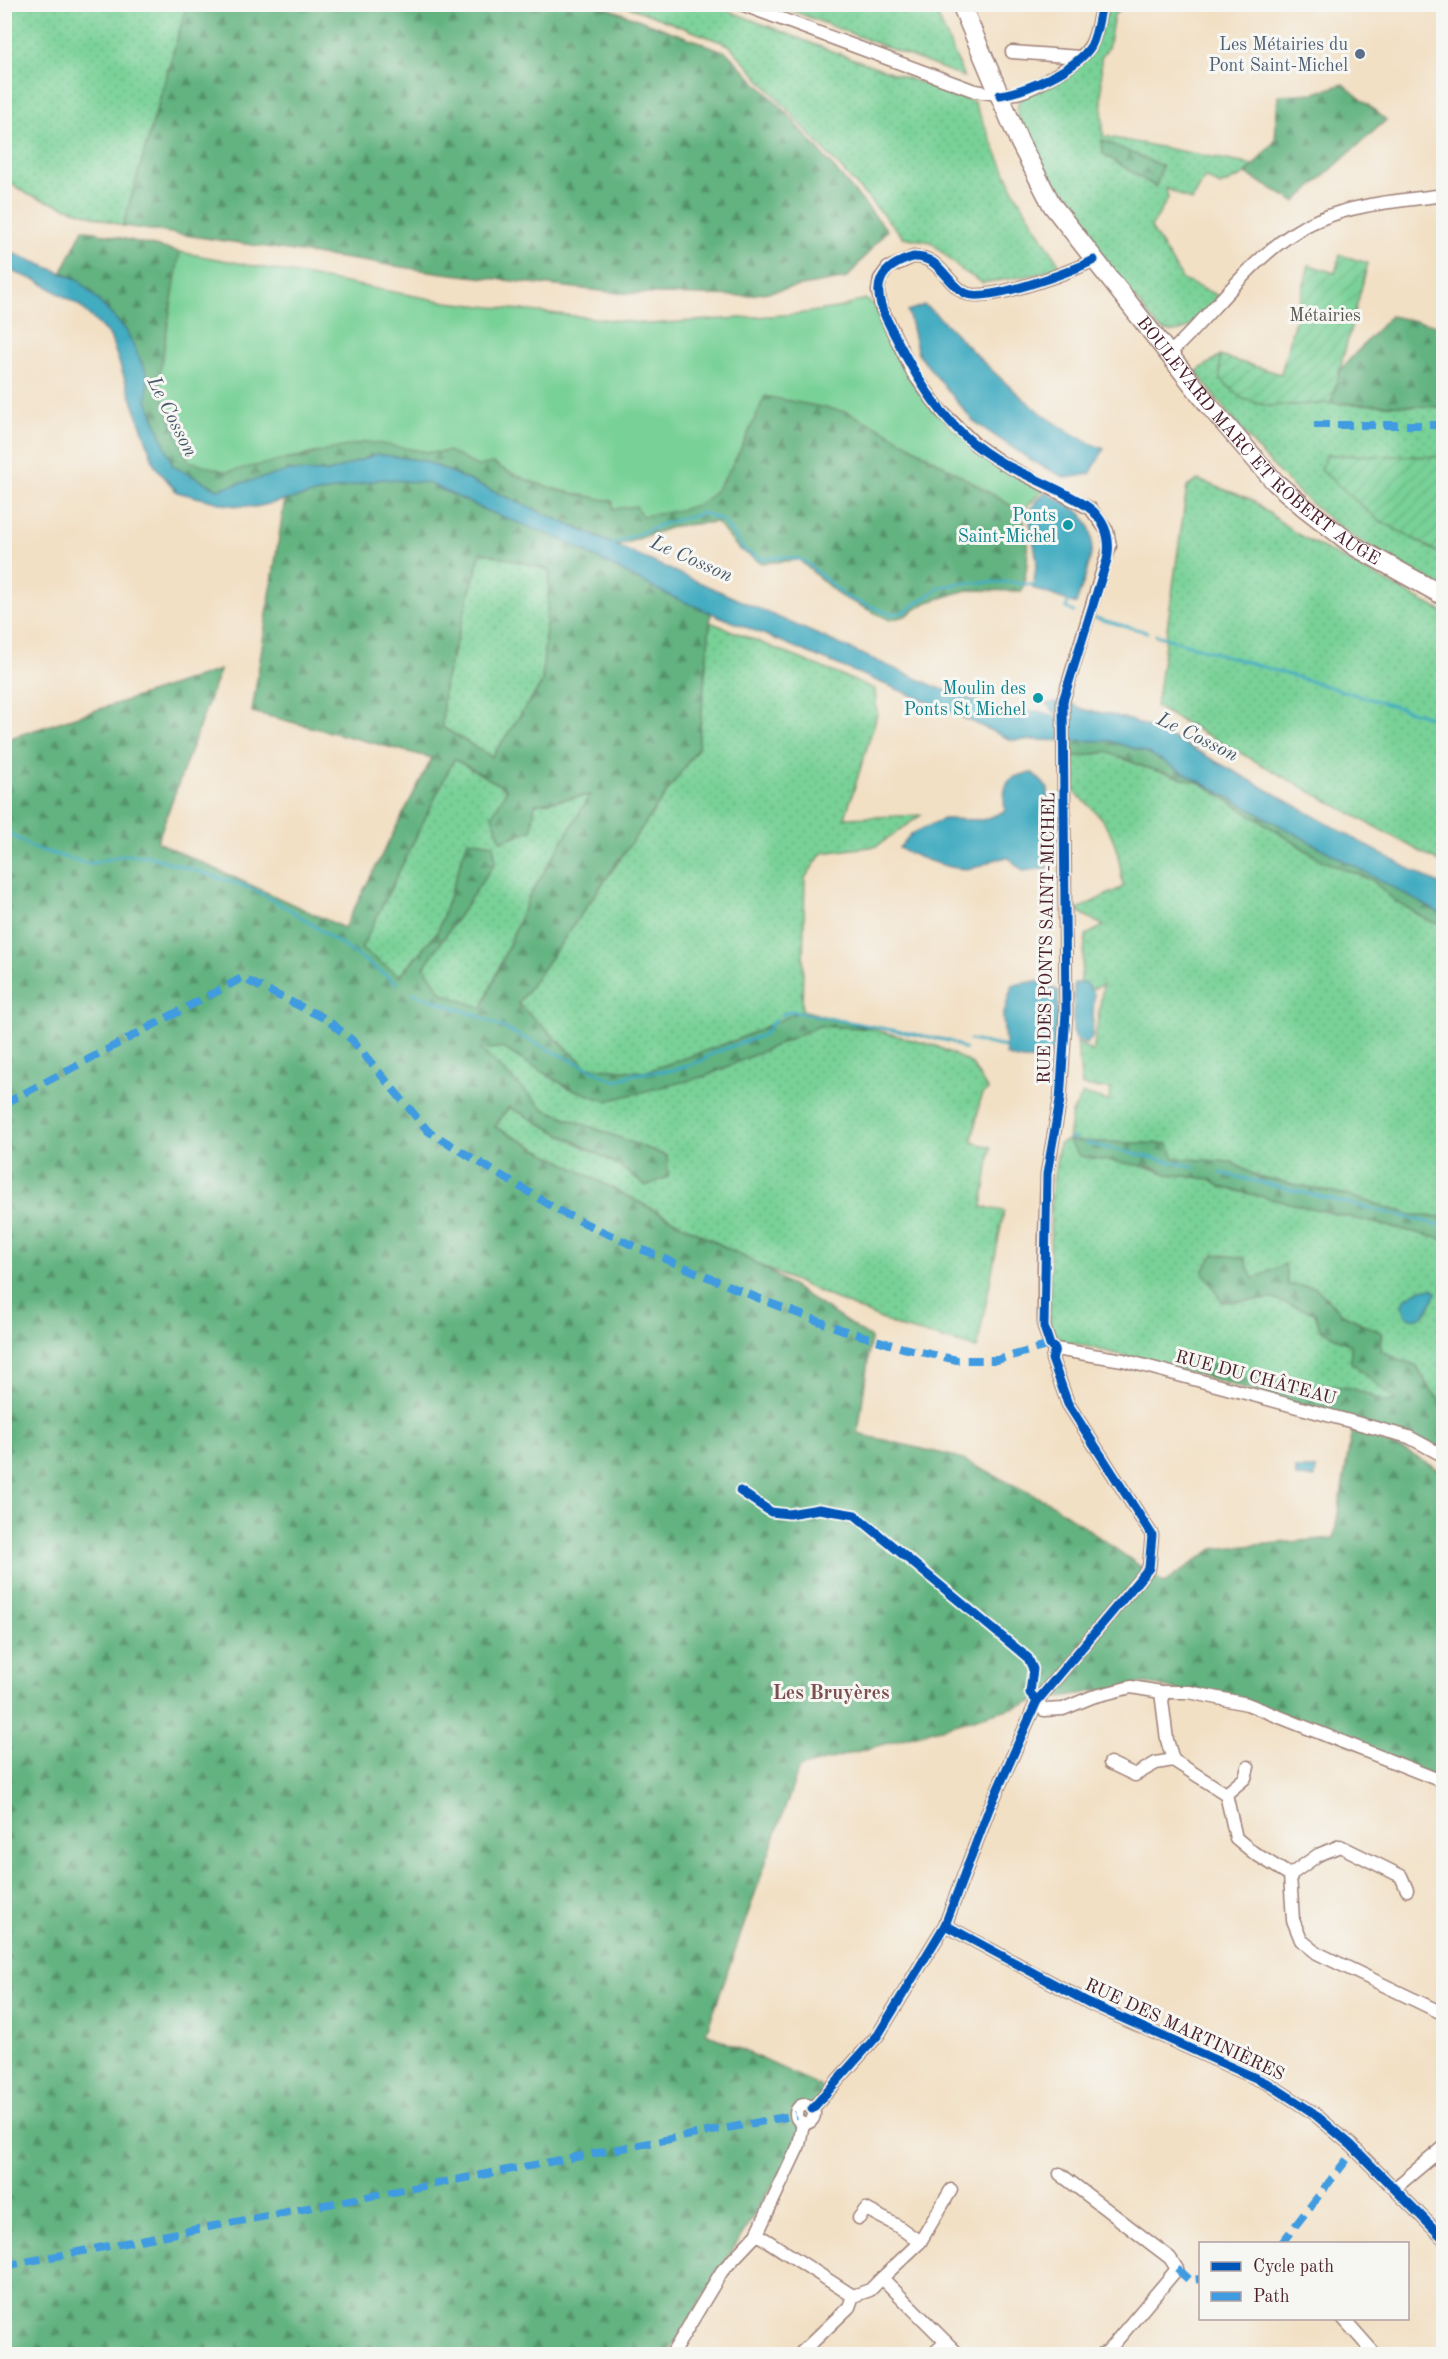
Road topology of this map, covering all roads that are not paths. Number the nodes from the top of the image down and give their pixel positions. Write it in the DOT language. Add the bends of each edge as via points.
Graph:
graph roads {
  1 [pos="741,4"];
  2 [pos="961,4"];
  3 [pos="1103,5"];
  4 [pos="1012,52"];
  5 [pos="1080,57"];
  6 [pos="1000,95"];
  7 [pos="1443,195"];
  8 [pos="1094,260"];
  9 [pos="1170,353"];
  10 [pos="1443,596"];
  11 [pos="1055,1349"];
  12 [pos="1443,1456"];
  13 [pos="1161,1692"];
  14 [pos="1037,1701"];
  15 [pos="1173,1760"];
  16 [pos="1110,1763"];
  17 [pos="1248,1767"];
  18 [pos="1443,1782"];
  19 [pos="1226,1794"];
  20 [pos="1290,1875"];
  21 [pos="1407,1890"];
  22 [pos="945,1925"];
  23 [pos="1443,2014"];
  24 [pos="1443,2147"];
  25 [pos="1060,2174"];
  26 [pos="1395,2188"];
  27 [pos="951,2190"];
  28 [pos="859,2218"];
  29 [pos="757,2234"];
  30 [pos="1443,2239"];
  31 [pos="920,2242"];
  32 [pos="882,2278"];
  33 [pos="853,2296"];
  34 [pos="1344,2320"];
  35 [pos="946,2342"];
  36 [pos="672,2355"];
  37 [pos="800,2355"];
  38 [pos="933,2355"];
  39 [pos="958,2355"];
  40 [pos="1102,2355"];
  41 [pos="1375,2355"];
  1 -- 6 [label="street" via="975,91"];
  2 -- 6 [label="main road, BOULEVARD MARC ET ROBERT AUGE"];
  3 -- 5 [label="street" via="1090,46"];
  4 -- 5 [label="street"];
  5 -- 6 [label="street" via="1045,80"];
  6 -- 8 [label="main road, BOULEVARD MARC ET ROBERT AUGE" via="1052,205"];
  7 -- 9 [label="street" via="1352,209 1292,234 1264,257"];
  8 -- 9 [label="main road, BOULEVARD MARC ET ROBERT AUGE"];
  8 -- 11 [label="street, RUE DES PONTS SAINT-MICHEL" via="984,297 962,292 936,263 913,256 888,268 878,291 881,307 913,373 939,410 1002,463 1091,509 1107,531 1110,546 1064,701 1066,1013 1060,1100 1047,1174 1044,1269 1044,1327"];
  9 -- 10 [label="main road, BOULEVARD MARC ET ROBERT AUGE" via="1275,482 1354,546"];
  11 -- 12 [label="street, RUE DU CHÂTEAU" via="1123,1360 1409,1437"];
  11 -- 14 [label="street, RUE DES PONTS SAINT-MICHEL" via="1052,1359 1068,1404 1152,1535 1149,1568"];
  13 -- 14 [label="street" via="1131,1687 1092,1696 1063,1709 1044,1710"];
  13 -- 15 [label="street"];
  13 -- 18 [label="street" via="1189,1692 1247,1704"];
  14 -- 22 [label="street, RUE DES PONTS SAINT-MICHEL" via="989,1809"];
  15 -- 16 [label="street" via="1156,1763 1135,1775"];
  15 -- 19 [label="street"];
  17 -- 19 [label="street" via="1245,1778"];
  19 -- 20 [label="street" via="1236,1838"];
  20 -- 21 [label="street" via="1318,1855 1340,1846 1401,1876"];
  20 -- 23 [label="street" via="1293,1920 1301,1940 1317,1953"];
  22 -- 26 [label="street, RUE DES MARTINIÈRES" via="1121,2018 1269,2084 1320,2119"];
  22 -- 29 [label="street, RUE DES PONTS SAINT-MICHEL" via="878,2035 812,2109 813,2119 803,2123 799,2145"];
  24 -- 26 [label="street"];
  25 -- 40 [label="street" via="1170,2258 1177,2269"];
  26 -- 30 [label="street, RUE DES MARTINIÈRES"];
  27 -- 31 [label="street"];
  28 -- 31 [label="street" via="866,2209"];
  29 -- 33 [label="street"];
  29 -- 36 [label="street" via="722,2271"];
  31 -- 32 [label="street"];
  32 -- 33 [label="street" via="870,2290"];
  32 -- 35 [label="street"];
  33 -- 37 [label="street" via="849,2307"];
  34 -- 41 [label="street"];
  35 -- 38 [label="street"];
  35 -- 39 [label="street"];
}
